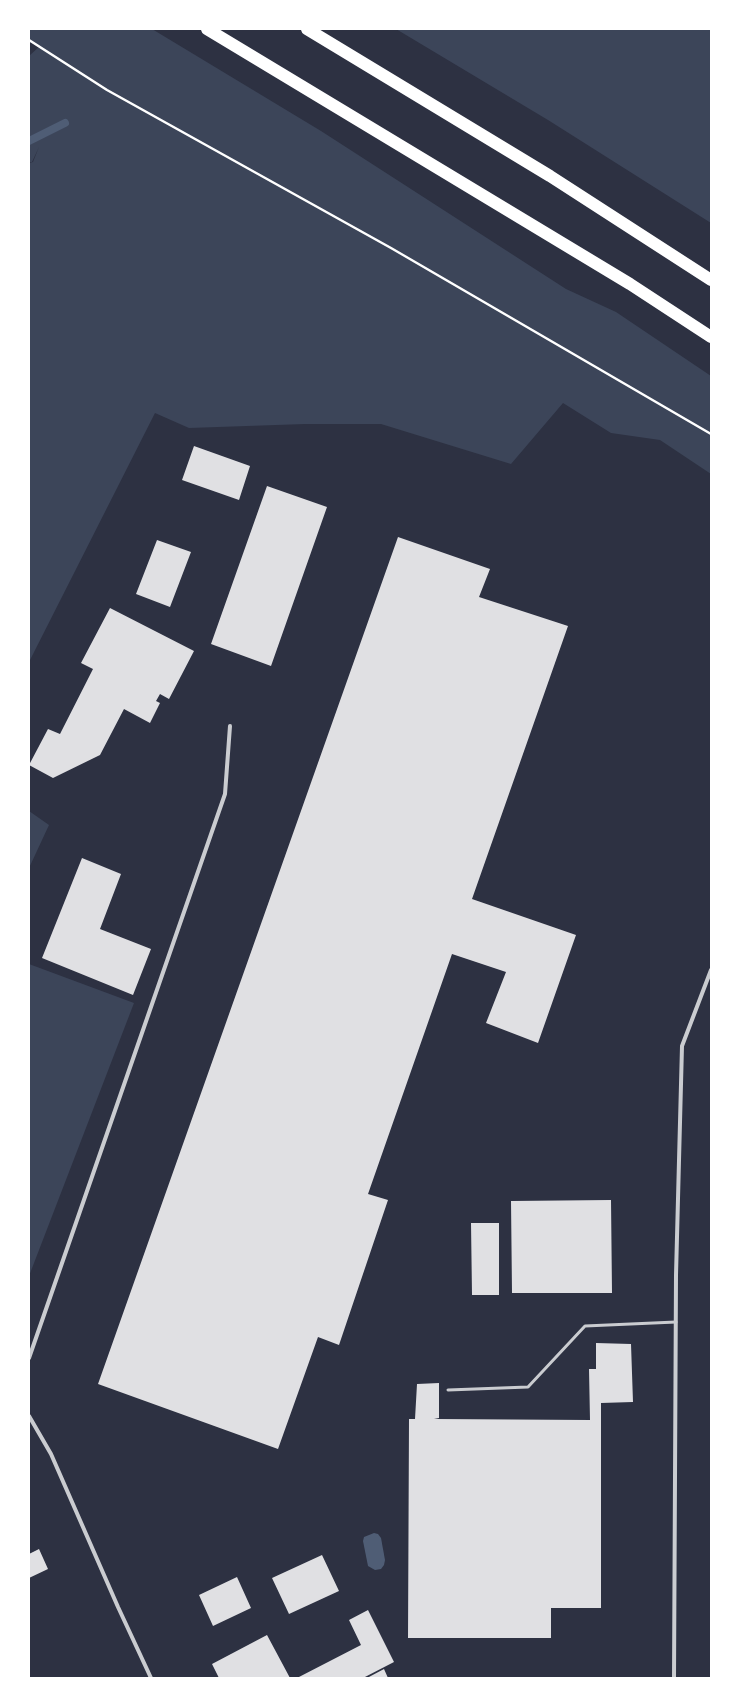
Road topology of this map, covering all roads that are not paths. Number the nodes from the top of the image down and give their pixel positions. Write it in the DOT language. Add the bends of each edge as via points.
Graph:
graph roads {
  1 [pos="207,29"];
  2 [pos="307,29"];
  3 [pos="711,280"];
  4 [pos="711,338"];
  5 [pos="230,726"];
  6 [pos="711,970"];
  7 [pos="676,1322"];
  8 [pos="29,1358"];
  9 [pos="448,1390"];
  10 [pos="29,1416"];
  11 [pos="151,1678"];
  12 [pos="674,1678"];
  1 -- 4 [label="highway" via="630,284"];
  2 -- 3 [label="highway" via="550,176"];
  5 -- 8 [label="street" via="225,794"];
  6 -- 7 [label="street" via="682,1046"];
  7 -- 9 [label="lane" via="585,1326 528,1387"];
  7 -- 12 [label="street"];
  10 -- 11 [label="street" via="51,1454"];
}
